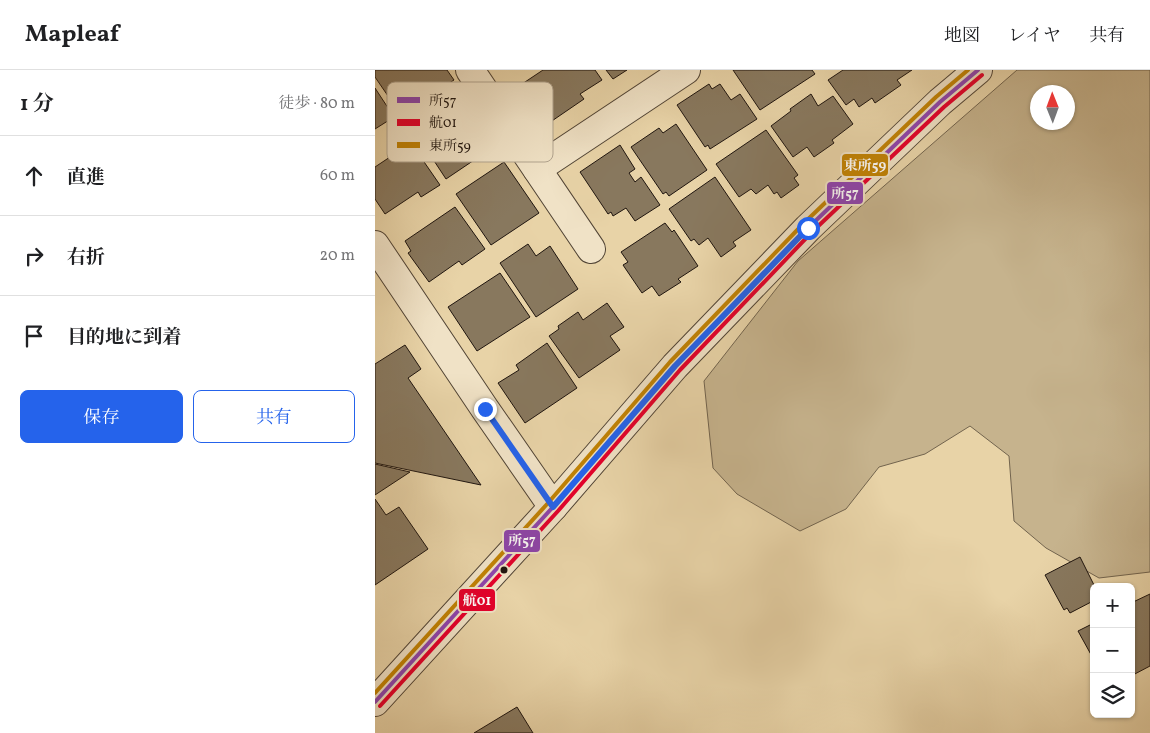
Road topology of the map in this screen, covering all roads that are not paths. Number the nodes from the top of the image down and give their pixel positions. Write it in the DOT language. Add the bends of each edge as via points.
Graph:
graph roads {
  1 [pos="471,70"];
  2 [pos="686,70"];
  3 [pos="978,70"];
  4 [pos="479,82"];
  5 [pos="553,158"];
  6 [pos="532,162"];
  7 [pos="548,162"];
  8 [pos="537,169"];
  9 [pos="375,245"];
  10 [pos="591,249"];
  11 [pos="553,507"];
  12 [pos="375,702"];
  1 -- 4 [label="street"];
  2 -- 5 [label="street"];
  3 -- 11 [label="street" via="940,102 795,242 675,366"];
  6 -- 8 [label="street"];
  7 -- 8 [label="street"];
  8 -- 10 [label="street"];
  9 -- 11 [label="street"];
  11 -- 12 [label="street"];
}
